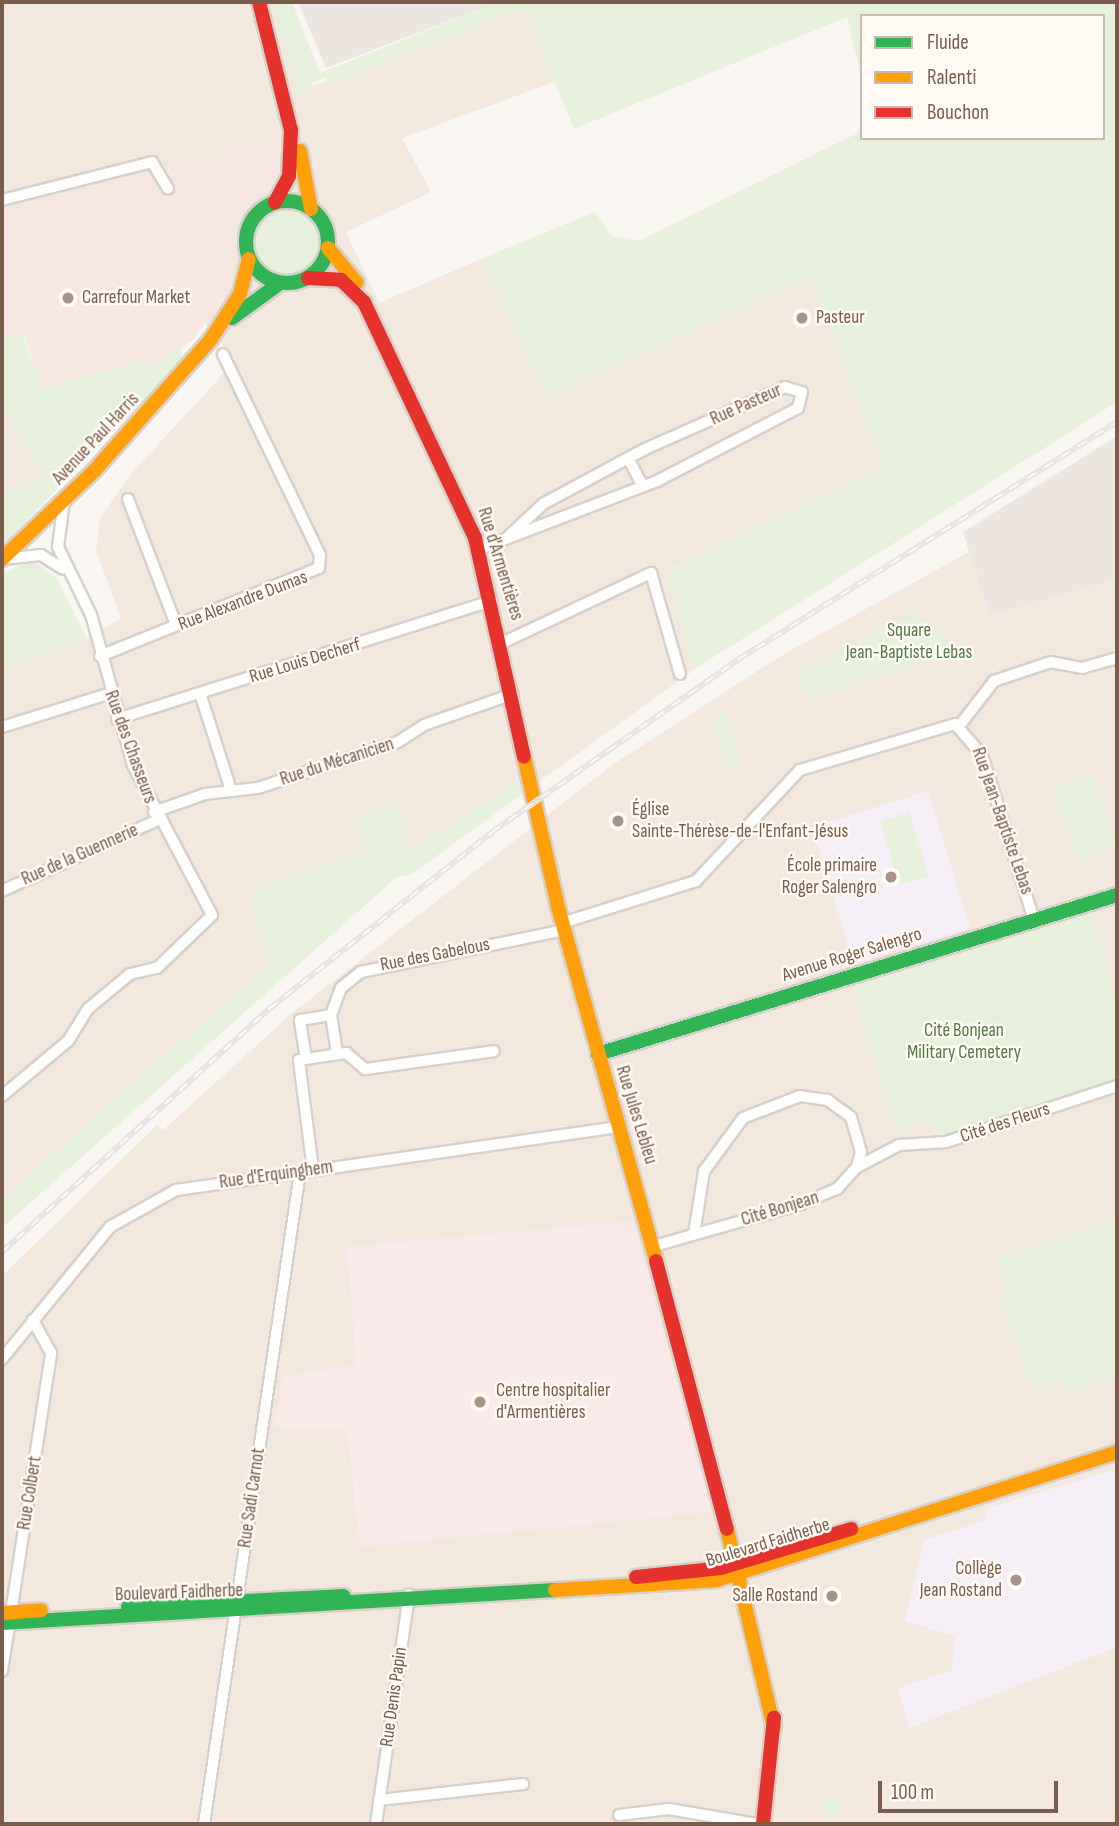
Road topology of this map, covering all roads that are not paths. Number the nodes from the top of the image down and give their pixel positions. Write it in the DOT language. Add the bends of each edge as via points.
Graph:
graph roads {
  1 [pos="259,2"];
  2 [pos="291,130"];
  3 [pos="168,189"];
  4 [pos="2,200"];
  5 [pos="275,202"];
  6 [pos="312,209"];
  7 [pos="328,248"];
  8 [pos="249,259"];
  9 [pos="308,278"];
  10 [pos="280,283"];
  11 [pos="364,302"];
  12 [pos="211,339"];
  13 [pos="223,354"];
  14 [pos="629,460"];
  15 [pos="642,484"];
  16 [pos="128,499"];
  17 [pos="64,501"];
  18 [pos="509,536"];
  19 [pos="479,549"];
  20 [pos="2,559"];
  21 [pos="66,572"];
  22 [pos="493,601"];
  23 [pos="176,625"];
  24 [pos="502,643"];
  25 [pos="100,656"];
  26 [pos="1117,658"];
  27 [pos="680,674"];
  28 [pos="200,693"];
  29 [pos="108,694"];
  30 [pos="513,694"];
  31 [pos="117,719"];
  32 [pos="960,725"];
  33 [pos="2,727"];
  34 [pos="529,772"];
  35 [pos="232,790"];
  36 [pos="156,816"];
  37 [pos="2,891"];
  38 [pos="1117,895"];
  39 [pos="1034,920"];
  40 [pos="563,926"];
  41 [pos="331,1015"];
  42 [pos="494,1051"];
  43 [pos="337,1054"];
  44 [pos="598,1054"];
  45 [pos="302,1059"];
  46 [pos="1117,1086"];
  47 [pos="2,1096"];
  48 [pos="621,1127"];
  49 [pos="891,1148"];
  50 [pos="857,1167"];
  51 [pos="313,1170"];
  52 [pos="300,1172"];
  53 [pos="694,1234"];
  54 [pos="654,1246"];
  55 [pos="33,1320"];
  56 [pos="2,1359"];
  57 [pos="1117,1452"];
  58 [pos="740,1568"];
  59 [pos="409,1594"];
  60 [pos="236,1604"];
  61 [pos="6,1617"];
  62 [pos="2,1671"];
  63 [pos="523,1784"];
  64 [pos="379,1800"];
  65 [pos="618,1815"];
  66 [pos="204,1824"];
  67 [pos="376,1824"];
  68 [pos="757,1824"];
  69 [pos="763,1824"];
  1 -- 2 [label="main road"];
  2 -- 5 [label="main road" via="288,179"];
  2 -- 6 [label="main road"];
  3 -- 4 [label="street" via="152,162"];
  5 -- 6 [label="main road"];
  5 -- 8 [label="main road" via="249,225"];
  6 -- 7 [label="main road" via="325,225"];
  7 -- 9 [label="main road"];
  7 -- 11 [label="main road, Rue d'Armentières" via="356,281"];
  8 -- 10 [label="main road"];
  8 -- 12 [label="main road, Avenue Paul Harris" via="240,294"];
  9 -- 10 [label="main road"];
  9 -- 11 [label="main road, Rue d'Armentières" via="341,280"];
  10 -- 12 [label="main road, Avenue Paul Harris" via="257,294"];
  11 -- 19 [label="main road, Rue d'Armentières"];
  12 -- 17 [label="main road, Avenue Paul Harris"];
  13 -- 23 [label="street, Rue Alexandre Dumas" via="321,562 312,576"];
  14 -- 15 [label="street"];
  14 -- 15 [label="street, Rue Pasteur" via="785,387 803,395 794,411"];
  14 -- 18 [label="street, Rue Pasteur" via="543,504"];
  15 -- 18 [label="street, Rue Pasteur"];
  16 -- 23 [label="street"];
  17 -- 20 [label="main road, Avenue Paul Harris"];
  17 -- 21 [label="street, Rue des Chasseurs" via="56,540"];
  18 -- 19 [label="street, Rue Pasteur"];
  19 -- 22 [label="main road, Rue d'Armentières"];
  20 -- 21 [label="street, Rue des Chasseurs" via="41,555"];
  21 -- 25 [label="street, Rue des Chasseurs" via="89,609"];
  22 -- 24 [label="main road, Rue d'Armentières"];
  22 -- 28 [label="street, Rue Louis Decherf"];
  23 -- 25 [label="street, Rue Alexandre Dumas"];
  24 -- 27 [label="street" via="651,573"];
  24 -- 30 [label="main road, Rue d'Armentières"];
  25 -- 29 [label="street, Rue des Chasseurs"];
  26 -- 32 [label="street" via="1088,667 1057,661 994,681"];
  28 -- 31 [label="street, Rue Louis Decherf"];
  28 -- 35 [label="street"];
  29 -- 31 [label="street, Rue des Chasseurs"];
  29 -- 33 [label="street"];
  30 -- 34 [label="main road, Rue d'Armentières"];
  30 -- 35 [label="street, Rue du Mécanicien" via="424,725 398,743 258,788"];
  31 -- 36 [label="street, Rue des Chasseurs"];
  32 -- 39 [label="street, Rue Jean-Baptiste Lebas" via="982,755"];
  32 -- 40 [label="street, Rue Jean-Baptiste Lebas" via="800,770 696,881"];
  34 -- 40 [label="main road, Rue Jules Lebleu"];
  35 -- 36 [label="street, Rue du Mécanicien"];
  36 -- 37 [label="street, Rue de la Guennerie"];
  36 -- 47 [label="street, Rue des Chasseurs" via="212,915 157,968 130,974 89,1008 66,1043"];
  38 -- 39 [label="main road, Avenue Roger Salengro"];
  39 -- 44 [label="main road, Avenue Roger Salengro"];
  40 -- 41 [label="street, Rue des Gabelous" via="361,972 341,988"];
  40 -- 44 [label="main road, Rue Jules Lebleu"];
  41 -- 43 [label="street"];
  41 -- 45 [label="street" via="300,1020"];
  42 -- 43 [label="street" via="365,1069"];
  43 -- 45 [label="street"];
  44 -- 48 [label="main road, Rue Jules Lebleu"];
  45 -- 51 [label="street"];
  46 -- 49 [label="street, Cité des Fleurs" via="946,1142"];
  48 -- 51 [label="street, Rue d'Erquinghem"];
  48 -- 54 [label="main road, Rue Jules Lebleu"];
  49 -- 50 [label="street, Cité Bonjean"];
  50 -- 53 [label="street, Cité Bonjean" via="820,1197"];
  50 -- 53 [label="street" via="860,1137 840,1107 810,1096 766,1105 743,1118 715,1150 700,1187"];
  51 -- 52 [label="street, Rue d'Erquinghem"];
  52 -- 55 [label="street, Rue d'Erquinghem" via="163,1196 110,1227"];
  52 -- 60 [label="street, Rue Sadi Carnot"];
  53 -- 54 [label="street, Cité Bonjean"];
  54 -- 58 [label="main road, Rue Jules Lebleu"];
  55 -- 56 [label="street, Rue d'Erquinghem"];
  55 -- 61 [label="street, Rue Colbert" via="51,1353"];
  57 -- 58 [label="main road, Boulevard Faidherbe"];
  58 -- 59 [label="main road, Boulevard Faidherbe"];
  58 -- 69 [label="main road, Rue Jules Lebleu" via="774,1728"];
  59 -- 60 [label="main road, Boulevard Faidherbe"];
  59 -- 64 [label="street, Rue Denis Papin"];
  60 -- 61 [label="main road, Boulevard Faidherbe"];
  60 -- 66 [label="street, Rue Sadi Carnot"];
  61 -- 62 [label="street, Rue Colbert"];
  63 -- 64 [label="street"];
  64 -- 67 [label="street, Rue Denis Papin"];
  65 -- 68 [label="street" via="669,1809"];
}
